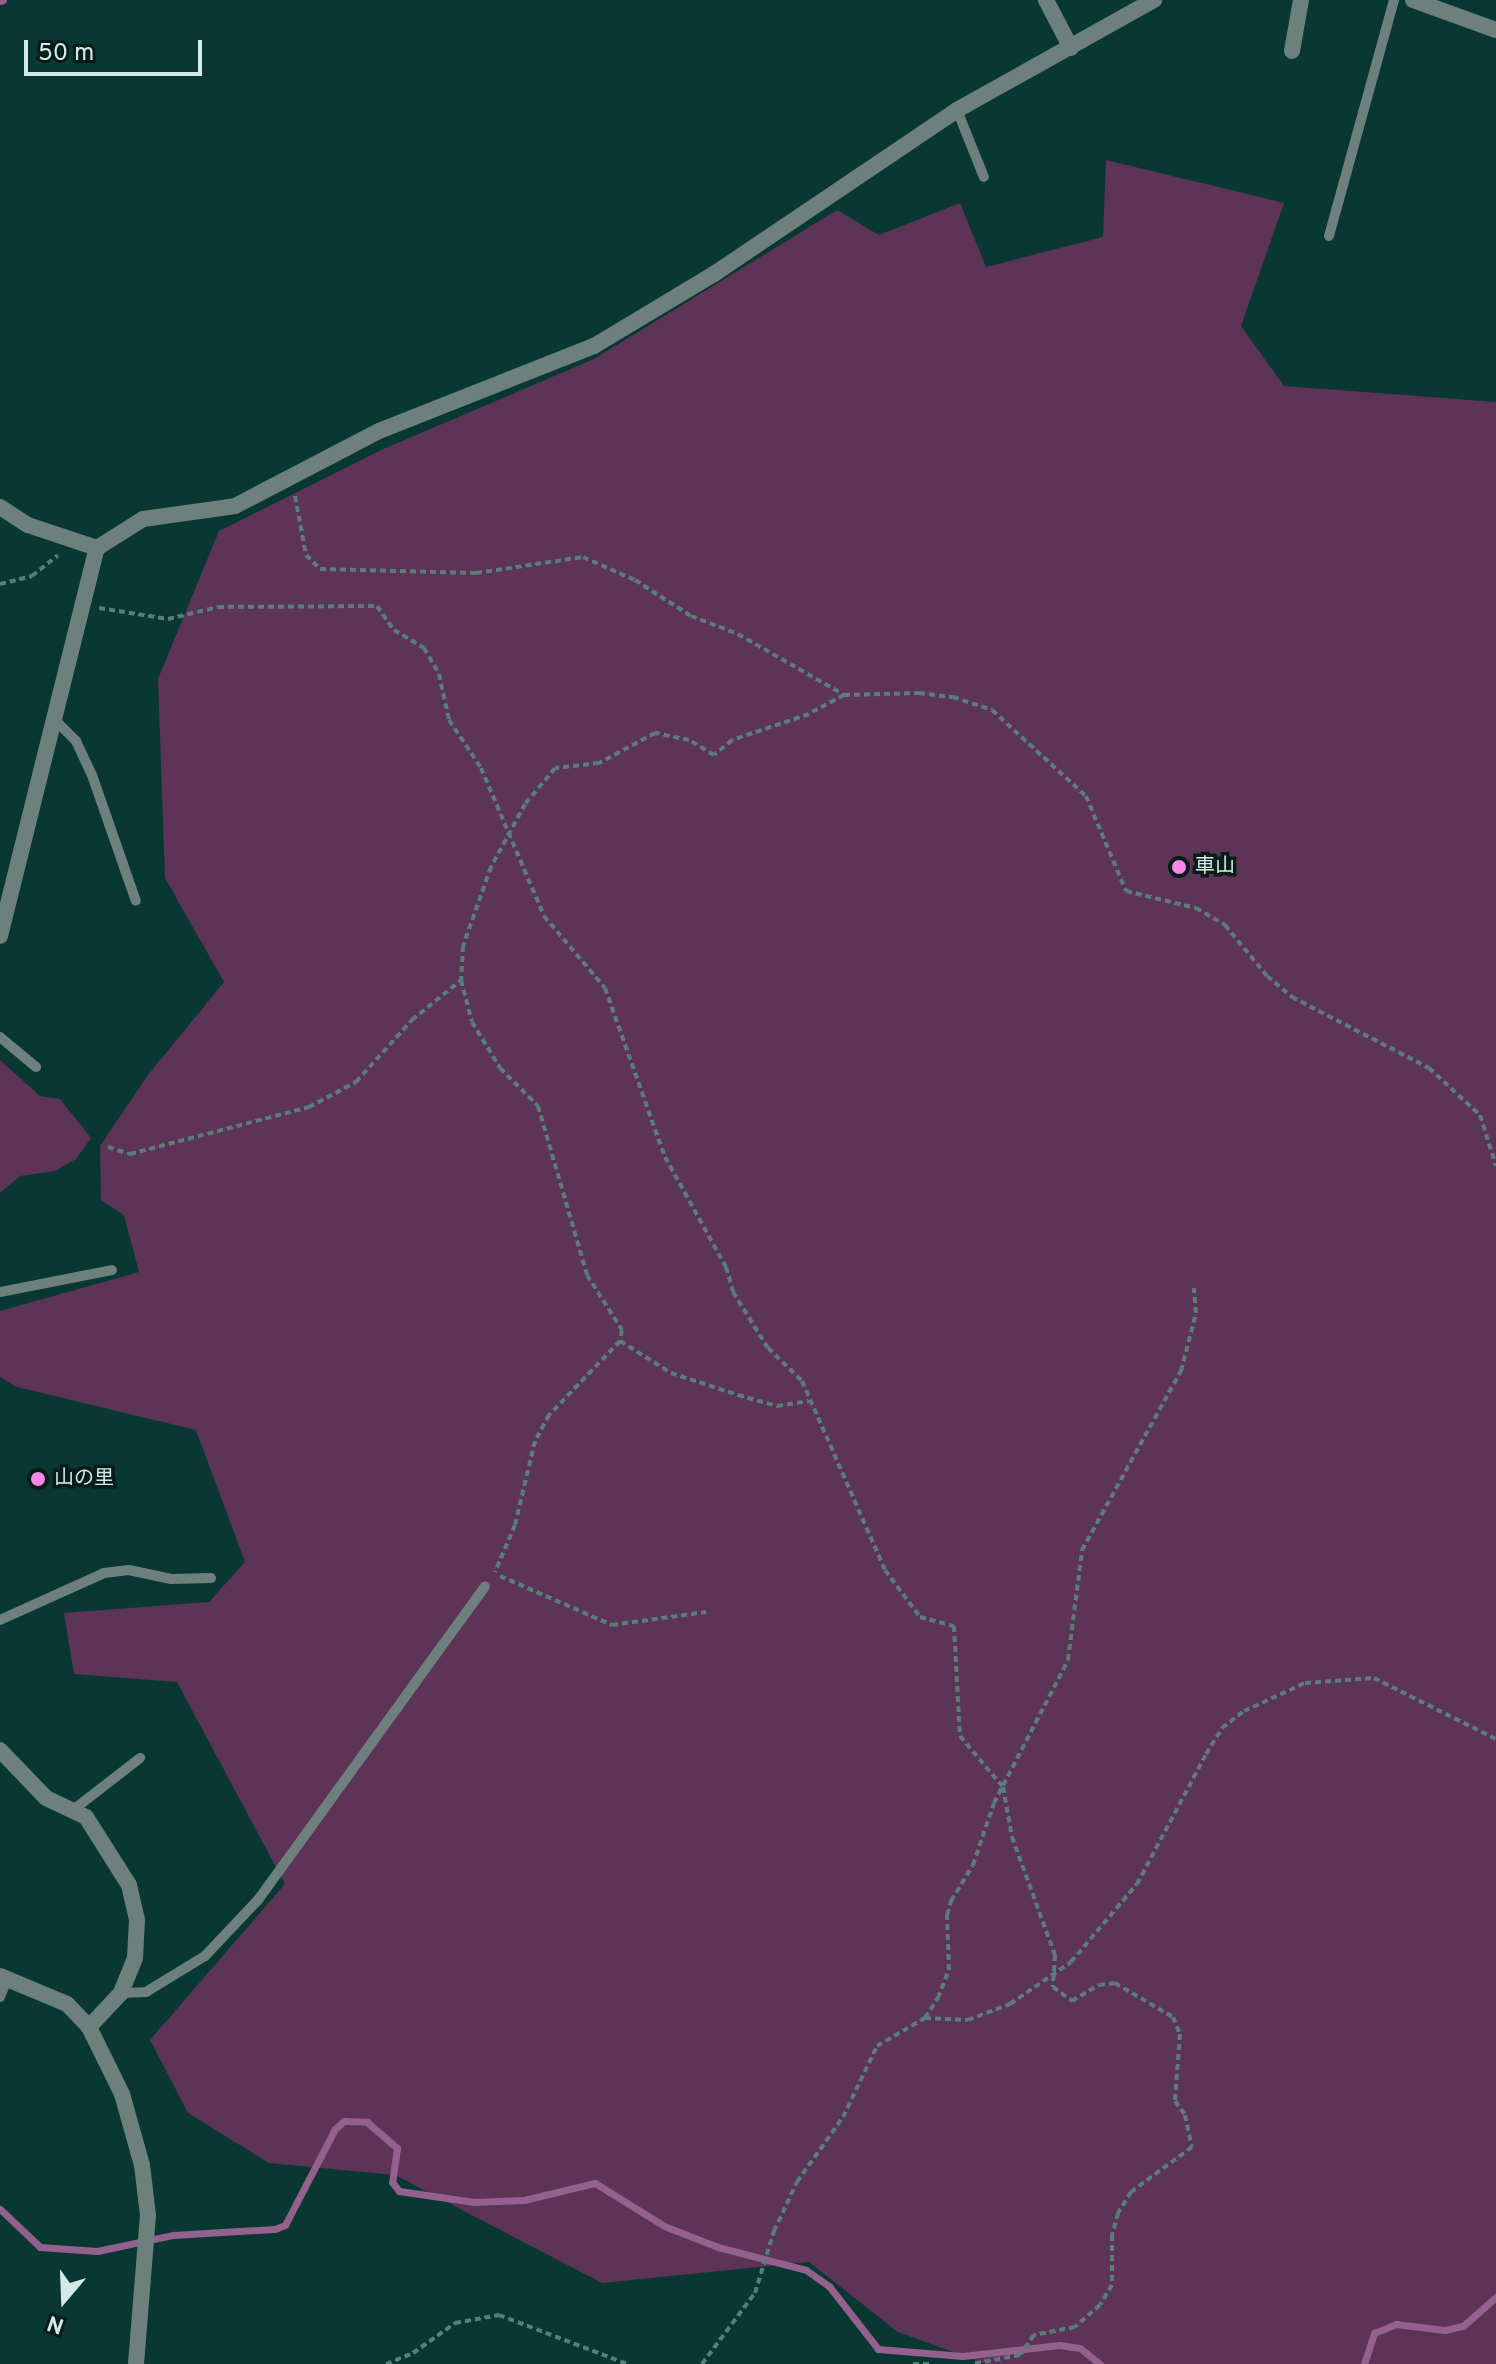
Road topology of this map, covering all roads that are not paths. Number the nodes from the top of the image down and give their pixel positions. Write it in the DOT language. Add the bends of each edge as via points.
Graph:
graph roads {
  1 [pos="1046,0"];
  2 [pos="1154,0"];
  3 [pos="1301,0"];
  4 [pos="1394,0"];
  5 [pos="1413,0"];
  6 [pos="1496,30"];
  7 [pos="1071,48"];
  8 [pos="1292,51"];
  9 [pos="957,110"];
  10 [pos="984,177"];
  11 [pos="1329,236"];
  12 [pos="0,507"];
  13 [pos="97,548"];
  14 [pos="53,718"];
  15 [pos="136,901"];
  16 [pos="0,936"];
  17 [pos="0,1037"];
  18 [pos="36,1067"];
  19 [pos="112,1270"];
  20 [pos="0,1292"];
  21 [pos="211,1578"];
  22 [pos="485,1586"];
  23 [pos="0,1620"];
  24 [pos="0,1750"];
  25 [pos="140,1758"];
  26 [pos="73,1810"];
  27 [pos="4,1977"];
  28 [pos="121,1993"];
  29 [pos="0,1997"];
  30 [pos="89,2027"];
  31 [pos="136,2364"];
  1 -- 7 [label="street"];
  2 -- 7 [label="street"];
  3 -- 8 [label="street"];
  4 -- 11 [label="lane"];
  5 -- 6 [label="street"];
  7 -- 9 [label="street"];
  9 -- 10 [label="lane"];
  9 -- 13 [label="street" via="714,274 594,346 379,431 235,506 143,519"];
  12 -- 13 [label="street" via="28,525"];
  13 -- 14 [label="street"];
  14 -- 15 [label="lane" via="76,741 92,775"];
  14 -- 16 [label="street"];
  17 -- 18 [label="lane"];
  19 -- 20 [label="lane"];
  21 -- 23 [label="lane" via="171,1579 129,1570 104,1573"];
  22 -- 28 [label="lane" via="258,1900 205,1956 146,1992"];
  24 -- 26 [label="street" via="46,1798"];
  25 -- 26 [label="lane"];
  26 -- 28 [label="street" via="86,1817 129,1885 137,1920 135,1958"];
  27 -- 29 [label="lane"];
  27 -- 30 [label="street" via="67,2004"];
  28 -- 30 [label="street"];
  30 -- 31 [label="street" via="122,2094 142,2165 148,2215"];
}
